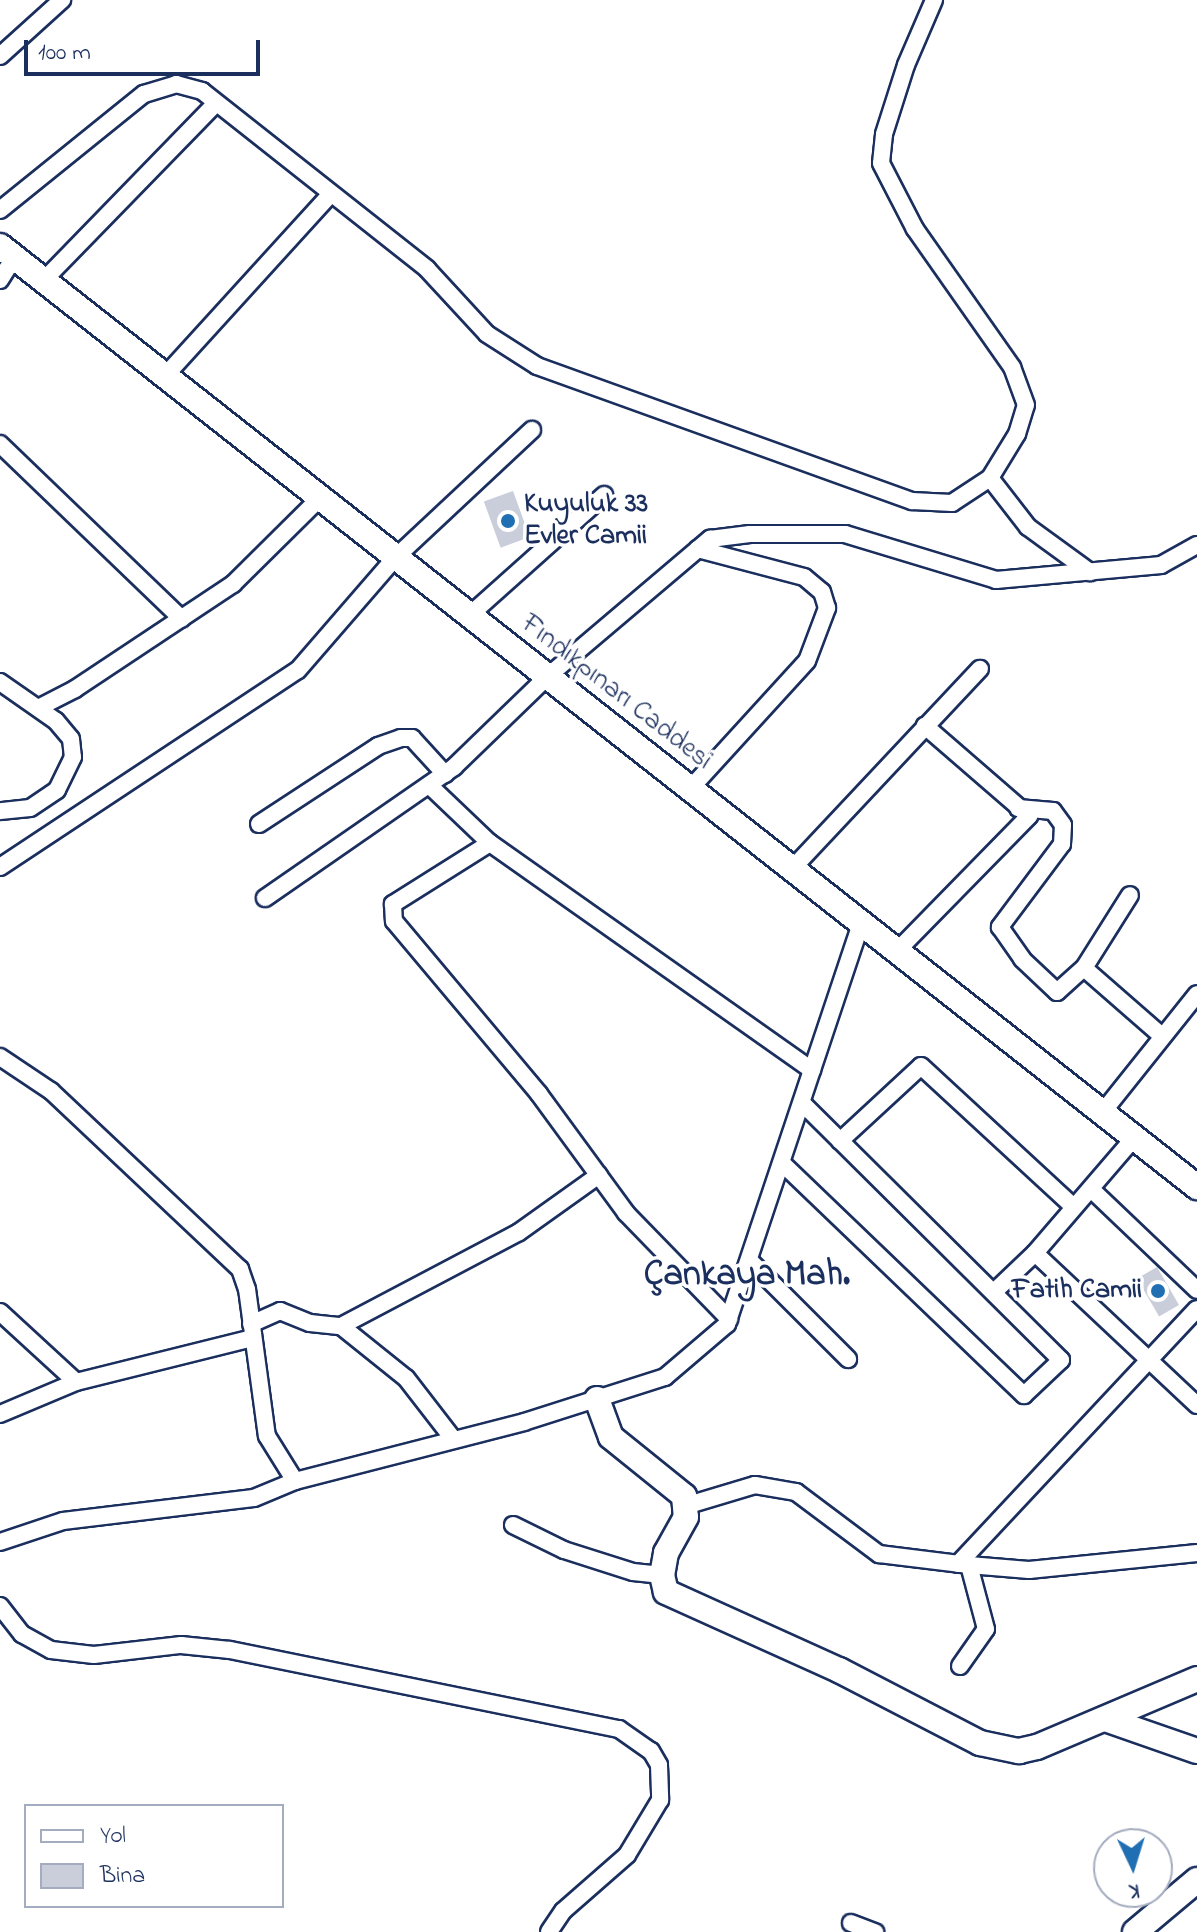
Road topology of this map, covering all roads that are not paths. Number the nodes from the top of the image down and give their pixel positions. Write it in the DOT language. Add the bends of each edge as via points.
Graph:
graph roads {
  1 [pos="62,0"];
  2 [pos="934,0"];
  3 [pos="0,56"];
  4 [pos="216,103"];
  5 [pos="329,196"];
  6 [pos="0,210"];
  7 [pos="7,252"];
  8 [pos="45,279"];
  9 [pos="0,280"];
  10 [pos="165,376"];
  11 [pos="532,430"];
  12 [pos="0,444"];
  13 [pos="990,478"];
  14 [pos="604,495"];
  15 [pos="320,498"];
  16 [pos="1197,545"];
  17 [pos="698,549"];
  18 [pos="394,559"];
  19 [pos="1090,572"];
  20 [pos="470,615"];
  21 [pos="182,619"];
  22 [pos="980,669"];
  23 [pos="547,677"];
  24 [pos="0,682"];
  25 [pos="38,708"];
  26 [pos="925,726"];
  27 [pos="445,774"];
  28 [pos="429,785"];
  29 [pos="690,789"];
  30 [pos="1018,808"];
  31 [pos="0,811"];
  32 [pos="259,824"];
  33 [pos="490,843"];
  34 [pos="0,867"];
  35 [pos="791,870"];
  36 [pos="1130,895"];
  37 [pos="265,898"];
  38 [pos="861,923"];
  39 [pos="897,951"];
  40 [pos="1084,968"];
  41 [pos="1197,994"];
  42 [pos="1162,1036"];
  43 [pos="0,1057"];
  44 [pos="812,1070"];
  45 [pos="802,1103"];
  46 [pos="1102,1113"];
  47 [pos="1134,1138"];
  48 [pos="840,1141"];
  49 [pos="783,1164"];
  50 [pos="599,1175"];
  51 [pos="1197,1187"];
  52 [pos="1091,1189"];
  53 [pos="1074,1207"];
  54 [pos="1035,1253"];
  55 [pos="752,1263"];
  56 [pos="1197,1290"];
  57 [pos="995,1291"];
  58 [pos="1197,1309"];
  59 [pos="0,1312"];
  60 [pos="729,1319"];
  61 [pos="341,1326"];
  62 [pos="252,1331"];
  63 [pos="848,1359"];
  64 [pos="1149,1361"];
  65 [pos="76,1382"];
  66 [pos="597,1399"];
  67 [pos="1197,1405"];
  68 [pos="0,1414"];
  69 [pos="454,1440"];
  70 [pos="295,1481"];
  71 [pos="685,1506"];
  72 [pos="513,1525"];
  73 [pos="0,1542"];
  74 [pos="1197,1553"];
  75 [pos="964,1564"];
  76 [pos="662,1575"];
  77 [pos="0,1606"];
  78 [pos="960,1666"];
  79 [pos="1197,1679"];
  80 [pos="1105,1719"];
  81 [pos="1197,1751"];
  82 [pos="1197,1880"];
  83 [pos="851,1923"];
  84 [pos="549,1932"];
  85 [pos="875,1932"];
  86 [pos="1135,1932"];
  1 -- 3 [label="street"];
  2 -- 13 [label="street" via="906,65 884,134 881,163 915,229 1012,367 1026,405 1017,434"];
  4 -- 5 [label="street"];
  4 -- 6 [label="street" via="202,91 176,84 144,94"];
  4 -- 8 [label="street"];
  5 -- 10 [label="street"];
  5 -- 13 [label="street" via="427,269 487,334 537,366 912,501 952,503"];
  7 -- 8 [label="main road, Fındıkpınarı Caddesi"];
  7 -- 9 [label="street"];
  8 -- 10 [label="main road, Fındıkpınarı Caddesi"];
  10 -- 15 [label="main road, Fındıkpınarı Caddesi"];
  11 -- 18 [label="street"];
  12 -- 21 [label="street"];
  13 -- 19 [label="street" via="1028,527"];
  14 -- 20 [label="street"];
  15 -- 18 [label="main road, Fındıkpınarı Caddesi"];
  15 -- 21 [label="street" via="233,584"];
  16 -- 19 [label="street" via="1161,565"];
  17 -- 19 [label="street" via="710,539 750,534 845,534 996,580"];
  17 -- 23 [label="street"];
  17 -- 29 [label="street" via="804,577 822,592 827,608 807,661"];
  18 -- 20 [label="main road, Fındıkpınarı Caddesi"];
  18 -- 34 [label="street" via="298,670"];
  20 -- 23 [label="main road, Fındıkpınarı Caddesi"];
  21 -- 25 [label="street"];
  22 -- 26 [label="street"];
  23 -- 27 [label="street"];
  23 -- 29 [label="main road, Fındıkpınarı Caddesi"];
  24 -- 25 [label="street"];
  25 -- 31 [label="street" via="71,739 73,757 57,790 30,808"];
  26 -- 30 [label="street"];
  26 -- 35 [label="street"];
  27 -- 28 [label="street"];
  27 -- 32 [label="street" via="412,738 401,738 378,746"];
  28 -- 33 [label="street"];
  28 -- 37 [label="street"];
  29 -- 35 [label="main road, Fındıkpınarı Caddesi"];
  30 -- 39 [label="street" via="1029,816"];
  30 -- 40 [label="street" via="1053,811 1063,825 1062,844 1000,927 1022,959 1057,992"];
  33 -- 44 [label="street"];
  33 -- 50 [label="street" via="393,904 390,912"];
  35 -- 38 [label="main road, Fındıkpınarı Caddesi"];
  36 -- 40 [label="street"];
  38 -- 39 [label="main road, Fındıkpınarı Caddesi"];
  38 -- 44 [label="street"];
  39 -- 46 [label="main road, Fındıkpınarı Caddesi"];
  40 -- 42 [label="street"];
  41 -- 42 [label="street"];
  42 -- 46 [label="street"];
  43 -- 62 [label="street" via="51,1091 240,1269"];
  44 -- 45 [label="street"];
  45 -- 48 [label="street"];
  45 -- 49 [label="street"];
  46 -- 47 [label="main road, Fındıkpınarı Caddesi"];
  47 -- 51 [label="main road, Fındıkpınarı Caddesi"];
  47 -- 52 [label="street"];
  48 -- 53 [label="street" via="921,1066"];
  48 -- 57 [label="street"];
  49 -- 55 [label="street"];
  49 -- 57 [label="street" via="1024,1395 1061,1360"];
  50 -- 60 [label="street" via="626,1213"];
  50 -- 61 [label="street" via="519,1232"];
  52 -- 53 [label="street"];
  52 -- 56 [label="street"];
  53 -- 54 [label="street"];
  54 -- 57 [label="street"];
  54 -- 64 [label="street"];
  55 -- 60 [label="street"];
  55 -- 63 [label="street"];
  58 -- 64 [label="street"];
  59 -- 65 [label="street"];
  60 -- 66 [label="street" via="665,1377"];
  61 -- 62 [label="street" via="280,1311"];
  61 -- 69 [label="street" via="406,1378"];
  62 -- 65 [label="street"];
  62 -- 70 [label="street" via="267,1436"];
  64 -- 67 [label="street"];
  64 -- 75 [label="street"];
  65 -- 68 [label="street"];
  66 -- 69 [label="street"];
  66 -- 71 [label="main road" via="611,1437 662,1473 684,1496"];
  69 -- 70 [label="street"];
  70 -- 73 [label="street" via="254,1498 63,1521"];
  71 -- 75 [label="street" via="755,1485 796,1492 879,1554"];
  71 -- 76 [label="main road" via="686,1517 666,1553"];
  72 -- 76 [label="street" via="564,1550 633,1572"];
  74 -- 75 [label="street" via="1029,1570"];
  75 -- 78 [label="street" via="986,1629"];
  76 -- 80 [label="main road" via="666,1592 980,1743 1019,1751"];
  77 -- 84 [label="street" via="22,1634 51,1650 94,1655 181,1645 230,1650 619,1729 651,1751 659,1765 660,1800 627,1855 563,1911"];
  79 -- 80 [label="main road"];
  80 -- 81 [label="main road"];
  82 -- 86 [label="main road"];
  83 -- 85 [label="street"];
}
